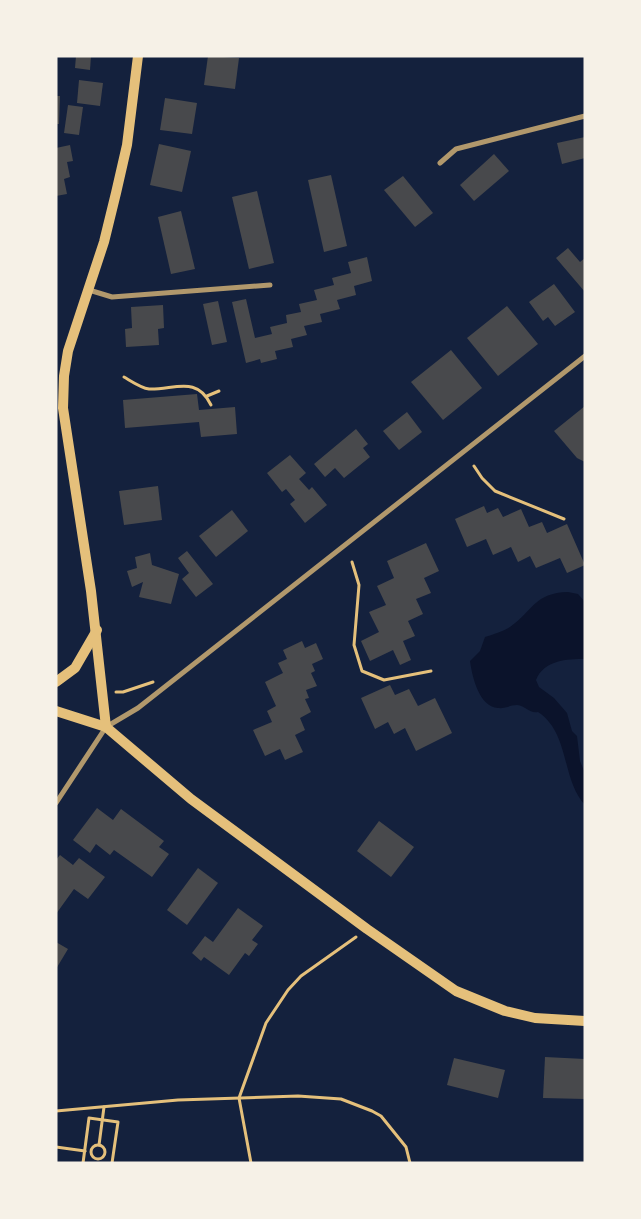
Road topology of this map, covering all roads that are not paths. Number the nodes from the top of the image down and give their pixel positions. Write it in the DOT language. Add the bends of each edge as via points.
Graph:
graph roads {
  1 [pos="138,56"];
  2 [pos="585,116"];
  3 [pos="440,163"];
  4 [pos="270,286"];
  5 [pos="88,290"];
  6 [pos="585,356"];
  7 [pos="96,630"];
  8 [pos="56,682"];
  9 [pos="56,711"];
  10 [pos="106,727"];
  11 [pos="56,803"];
  12 [pos="585,1021"];
  1 -- 5 [label="main road" via="127,145 104,242"];
  2 -- 3 [label="street" via="456,150"];
  4 -- 5 [label="street" via="112,297"];
  5 -- 7 [label="main road" via="68,351 63,408"];
  6 -- 10 [label="street" via="133,712"];
  7 -- 8 [label="main road" via="75,668"];
  7 -- 10 [label="main road"];
  9 -- 10 [label="main road"];
  10 -- 11 [label="street"];
  10 -- 12 [label="main road" via="191,799 435,978 478,1002 535,1018"];
}
